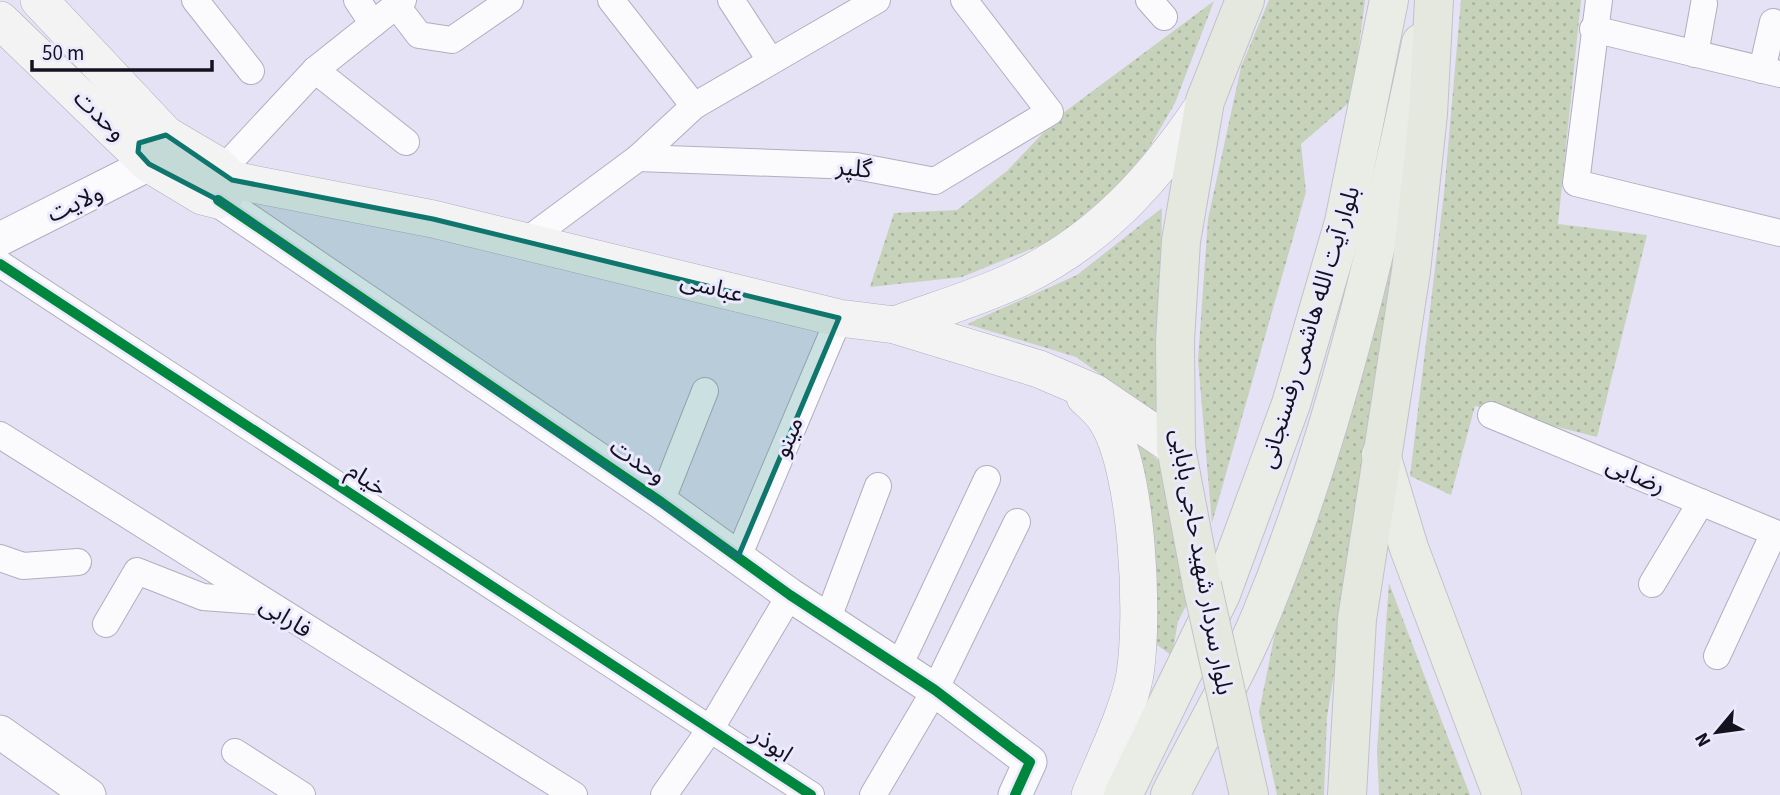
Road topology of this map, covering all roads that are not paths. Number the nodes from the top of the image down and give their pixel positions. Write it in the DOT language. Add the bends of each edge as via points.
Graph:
graph roads {
  1 [pos="195,0"];
  2 [pos="357,0"];
  3 [pos="510,0"];
  4 [pos="611,0"];
  5 [pos="732,0"];
  6 [pos="877,0"];
  7 [pos="964,0"];
  8 [pos="1245,0"];
  9 [pos="1389,0"];
  10 [pos="1432,0"];
  11 [pos="1599,0"];
  12 [pos="48,2"];
  13 [pos="400,3"];
  14 [pos="1704,4"];
  15 [pos="0,20"];
  16 [pos="1773,22"];
  17 [pos="373,24"];
  18 [pos="1593,29"];
  19 [pos="1695,54"];
  20 [pos="770,60"];
  21 [pos="315,70"];
  22 [pos="251,71"];
  23 [pos="1771,72"];
  24 [pos="1204,105"];
  25 [pos="694,106"];
  26 [pos="406,142"];
  27 [pos="151,150"];
  28 [pos="638,158"];
  29 [pos="223,183"];
  30 [pos="1780,233"];
  31 [pos="0,239"];
  32 [pos="526,241"];
  33 [pos="0,264"];
  34 [pos="839,318"];
  35 [pos="895,325"];
  36 [pos="1072,384"];
  37 [pos="705,391"];
  38 [pos="1491,415"];
  39 [pos="0,435"];
  40 [pos="1176,448"];
  41 [pos="1381,455"];
  42 [pos="987,479"];
  43 [pos="877,486"];
  44 [pos="660,502"];
  45 [pos="1701,502"];
  46 [pos="1017,522"];
  47 [pos="1777,534"];
  48 [pos="738,557"];
  49 [pos="0,558"];
  50 [pos="78,562"];
  51 [pos="1652,584"];
  52 [pos="790,595"];
  53 [pos="260,601"];
  54 [pos="828,618"];
  55 [pos="106,624"];
  56 [pos="1717,656"];
  57 [pos="899,666"];
  58 [pos="935,690"];
  59 [pos="711,728"];
  60 [pos="0,732"];
  61 [pos="235,752"];
  62 [pos="1245,778"];
  63 [pos="89,795"];
  64 [pos="302,795"];
  65 [pos="574,795"];
  66 [pos="664,795"];
  67 [pos="811,795"];
  68 [pos="873,795"];
  69 [pos="1015,795"];
  70 [pos="1090,795"];
  71 [pos="1124,795"];
  72 [pos="1170,795"];
  73 [pos="1347,795"];
  74 [pos="1502,795"];
  1 -- 22 [label="street"];
  2 -- 17 [label="street"];
  3 -- 13 [label="street" via="452,40 419,34"];
  4 -- 25 [label="street"];
  5 -- 20 [label="street"];
  6 -- 20 [label="street"];
  7 -- 28 [label="street, گلپر" via="1051,113 936,181 856,166"];
  8 -- 24 [label="highway, بلوار سردار شهید حاجی بابایی"];
  9 -- 71 [label="main road, بلوار آیت الله هاشمی رفسنجانی" via="1344,222 1291,404 1221,594"];
  10 -- 41 [label="highway" via="1428,114 1411,271"];
  10 -- 72 [label="main road, بلوار آیت الله هاشمی رفسنجانی" via="1381,234 1332,414 1261,616"];
  11 -- 18 [label="street"];
  12 -- 27 [label="main road, وحدت"];
  13 -- 17 [label="street"];
  14 -- 19 [label="street"];
  15 -- 27 [label="main road, وحدت"];
  16 -- 23 [label="street"];
  17 -- 21 [label="street"];
  18 -- 19 [label="street"];
  18 -- 30 [label="street" via="1576,183"];
  19 -- 23 [label="street"];
  20 -- 25 [label="street"];
  21 -- 26 [label="street"];
  21 -- 29 [label="street"];
  24 -- 35 [label="main road" via="1170,156 1128,205 1061,256 1018,279"];
  24 -- 40 [label="highway, بلوار سردار شهید حاجی بابایی" via="1181,241 1175,341"];
  25 -- 28 [label="street"];
  27 -- 29 [label="main road" via="185,144"];
  27 -- 31 [label="street, ولایت"];
  28 -- 32 [label="street"];
  29 -- 32 [label="main road, عباسی" via="433,219"];
  29 -- 44 [label="street, وحدت"];
  32 -- 34 [label="main road, عباسی"];
  33 -- 59 [label="street, خیام"];
  34 -- 35 [label="main road, عباسی"];
  34 -- 48 [label="street, مینو"];
  35 -- 36 [label="main road, عباسی" via="1039,369"];
  36 -- 40 [label="main road, عباسی" via="1095,393"];
  36 -- 70 [label="main road" via="1107,421 1121,462 1135,534 1140,612 1135,677"];
  37 -- 44 [label="street"];
  38 -- 45 [label="street, رضایی"];
  39 -- 53 [label="street, فارابی"];
  40 -- 62 [label="highway, بلوار سردار شهید حاجی بابایی, bridge"];
  41 -- 73 [label="highway" via="1357,619"];
  41 -- 74 [label="main road" via="1417,571"];
  42 -- 57 [label="street"];
  43 -- 54 [label="street"];
  44 -- 48 [label="street, وحدت"];
  45 -- 47 [label="street, رضایی"];
  45 -- 51 [label="street"];
  46 -- 58 [label="street"];
  47 -- 56 [label="street"];
  48 -- 52 [label="street, وحدت"];
  49 -- 50 [label="street" via="23,566"];
  52 -- 54 [label="street, وحدت"];
  52 -- 59 [label="street"];
  53 -- 55 [label="street" via="203,597 136,571"];
  53 -- 65 [label="street, فارابی"];
  54 -- 57 [label="street, وحدت"];
  57 -- 58 [label="street, وحدت"];
  58 -- 68 [label="street"];
  58 -- 69 [label="street, وحدت" via="1030,762"];
  59 -- 66 [label="street"];
  59 -- 67 [label="street, ابوذر"];
  60 -- 63 [label="street"];
  61 -- 64 [label="street"];
}
